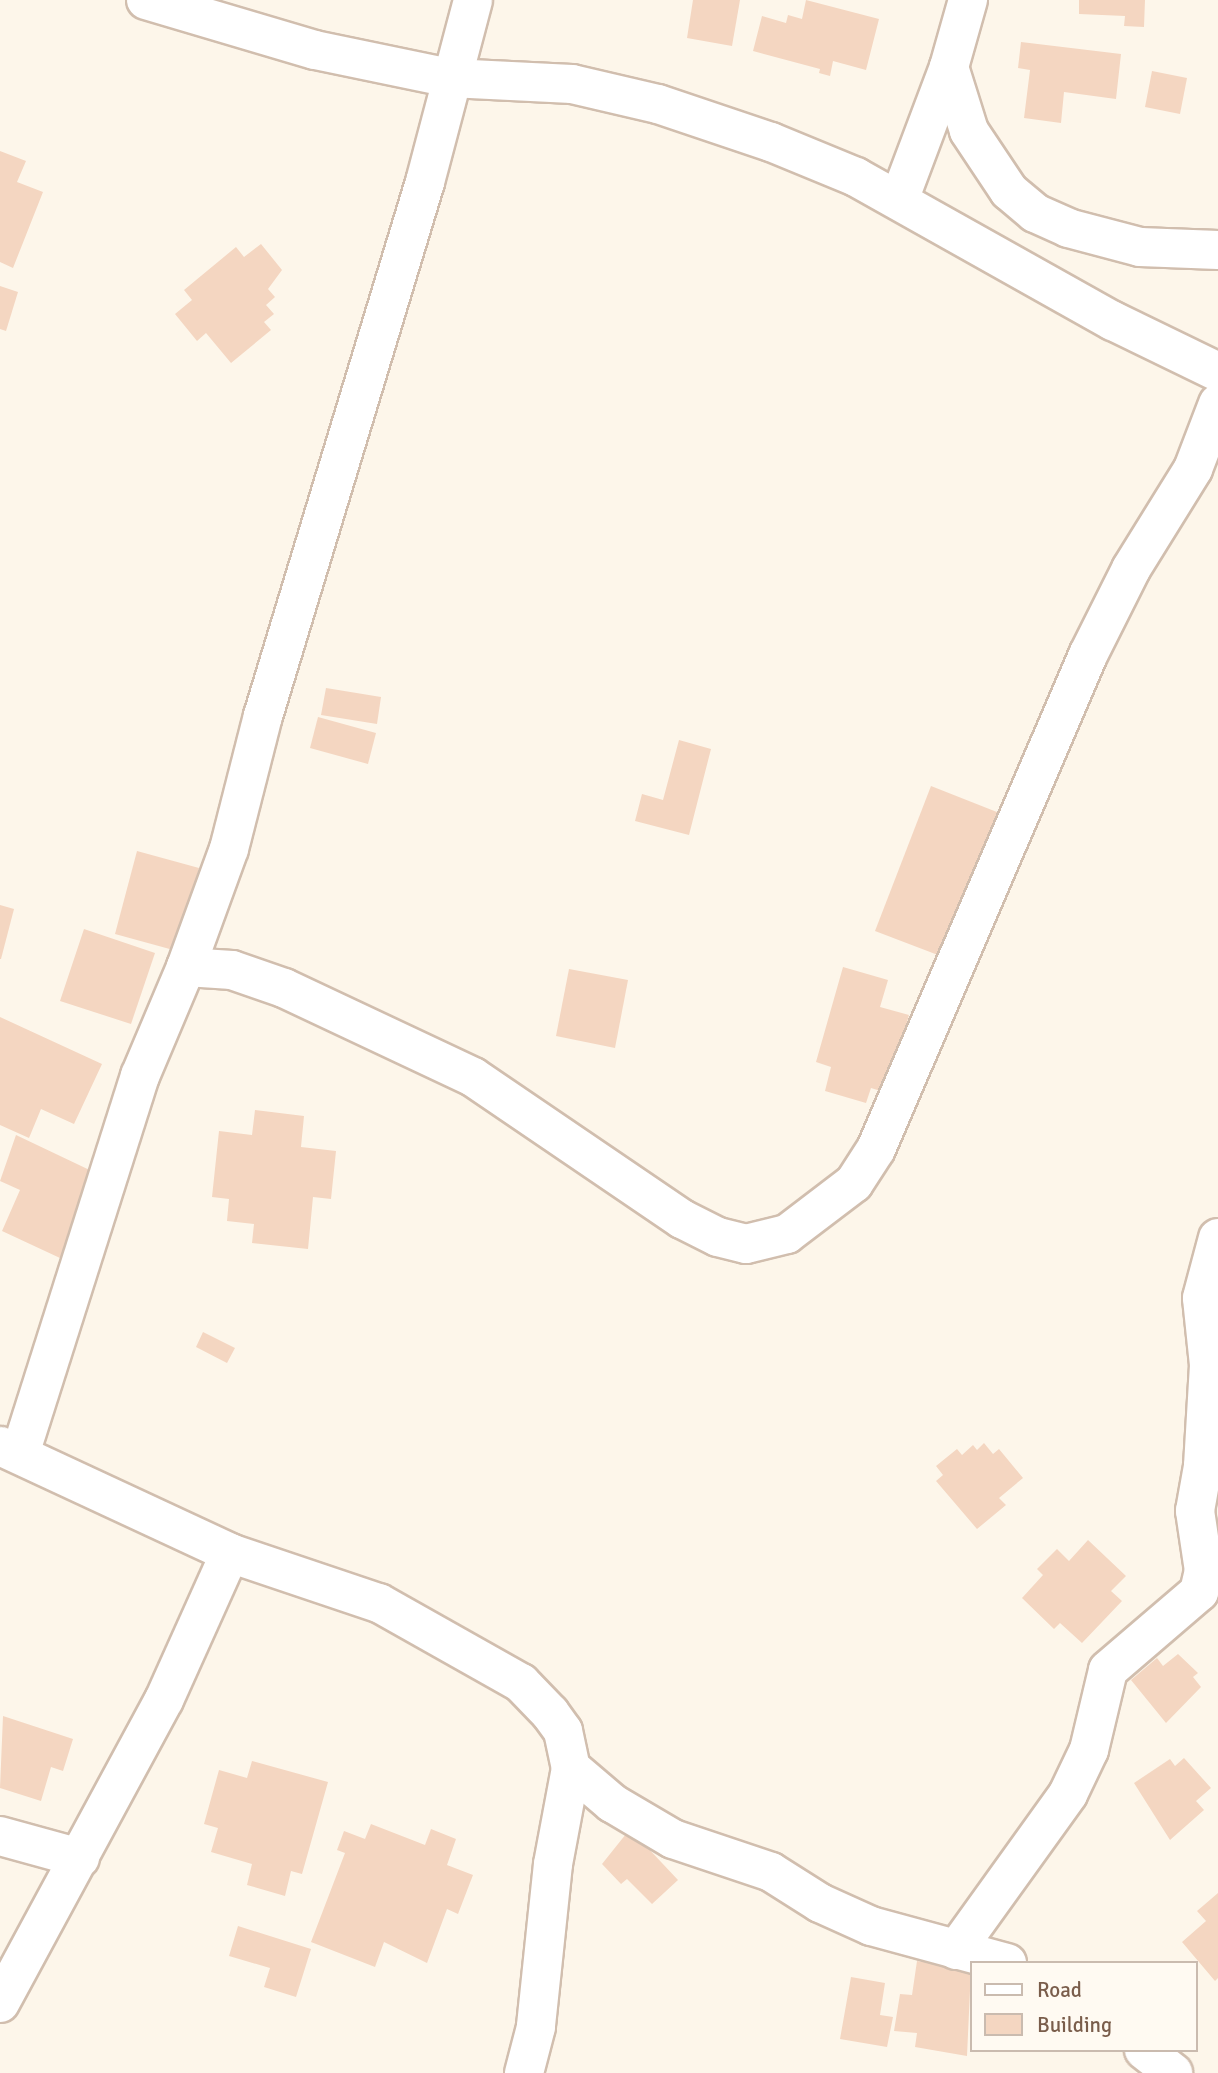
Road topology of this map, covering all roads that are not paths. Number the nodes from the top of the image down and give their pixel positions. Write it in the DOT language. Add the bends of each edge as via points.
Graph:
graph roads {
  1 [pos="146,0"];
  2 [pos="473,0"];
  3 [pos="968,0"];
  4 [pos="949,67"];
  5 [pos="450,78"];
  6 [pos="899,200"];
  7 [pos="1218,250"];
  8 [pos="1218,372"];
  9 [pos="1218,404"];
  10 [pos="186,967"];
  11 [pos="1218,1238"];
  12 [pos="10,1450"];
  13 [pos="230,1553"];
  14 [pos="571,1768"];
  15 [pos="0,1836"];
  16 [pos="80,1858"];
  17 [pos="956,1950"];
  18 [pos="999,1961"];
  19 [pos="0,2003"];
  20 [pos="1147,2052"];
  21 [pos="524,2073"];
  22 [pos="1173,2073"];
  1 -- 5 [label="street" via="315,50"];
  2 -- 5 [label="street"];
  3 -- 4 [label="street"];
  4 -- 6 [label="street"];
  4 -- 7 [label="street" via="969,131 1009,191 1035,213 1068,229 1140,247"];
  5 -- 6 [label="street" via="572,84 658,104 771,142"];
  5 -- 10 [label="street" via="425,182 263,716 229,849"];
  6 -- 8 [label="street" via="1113,321"];
  9 -- 10 [label="street" via="1194,469 1131,569 1088,654 876,1149 854,1183 787,1234 746,1244 718,1237 682,1219 473,1077 285,988 232,970"];
  10 -- 12 [label="street" via="140,1076"];
  11 -- 17 [label="street" via="1202,1298 1209,1365 1203,1466 1195,1511 1204,1571 1199,1592 1108,1670 1089,1750 1068,1794"];
  12 -- 13 [label="street"];
  13 -- 14 [label="street" via="380,1603 520,1683 563,1731"];
  13 -- 16 [label="street" via="164,1700"];
  14 -- 17 [label="street" via="612,1803 673,1839 771,1872 820,1903 871,1926"];
  14 -- 21 [label="street" via="553,1864 536,2027"];
  15 -- 16 [label="street"];
  16 -- 19 [label="street"];
  17 -- 18 [label="street"];
  20 -- 22 [label="street"];
}
